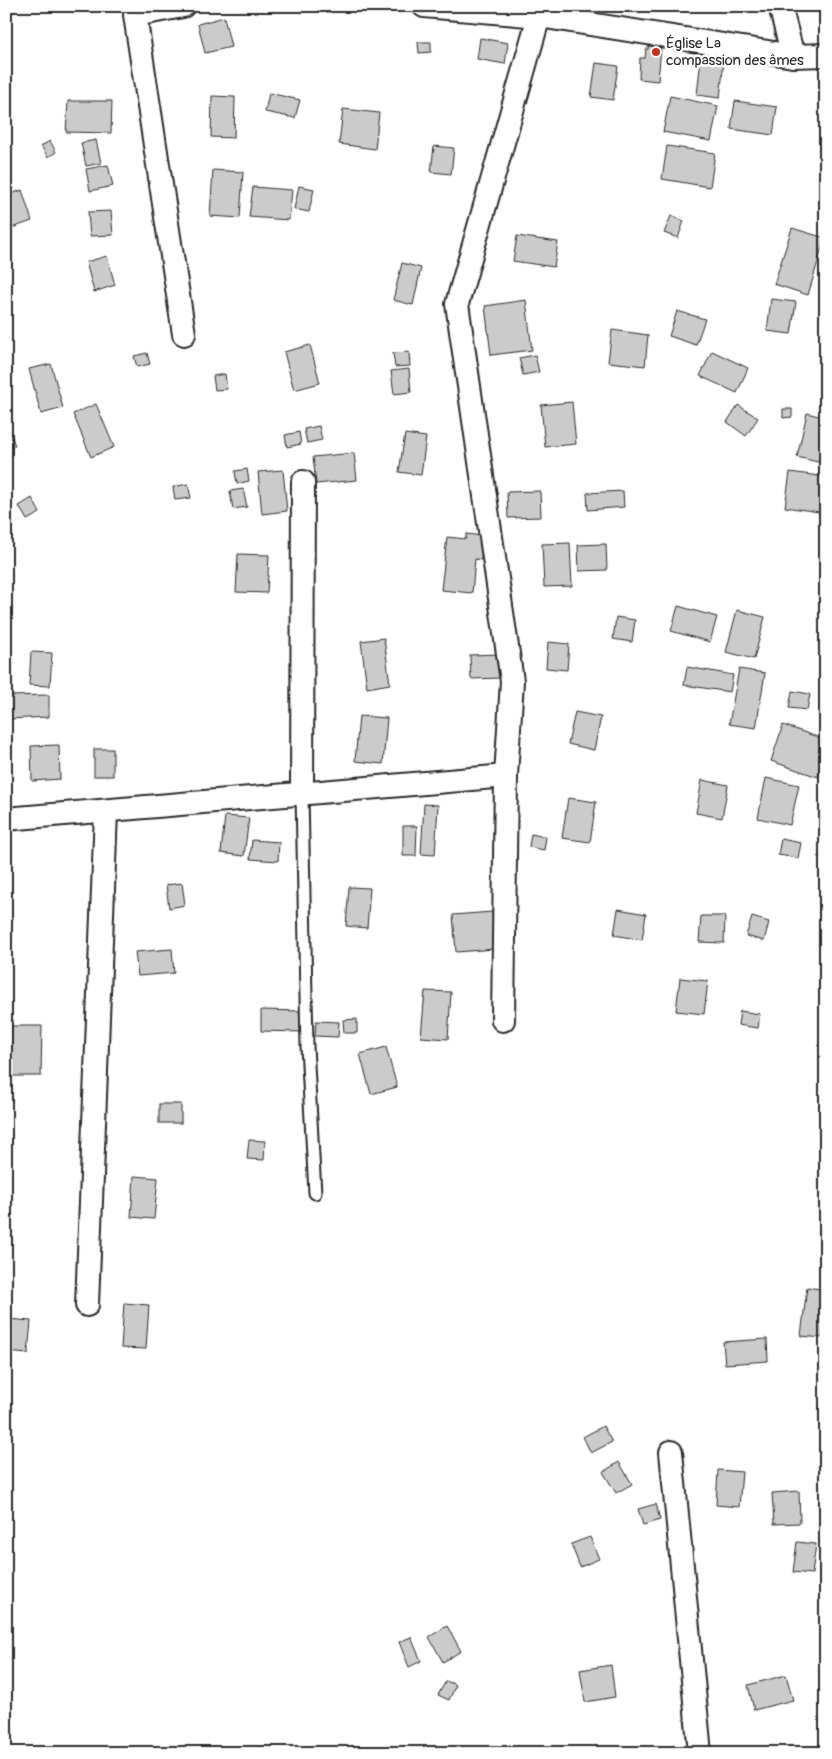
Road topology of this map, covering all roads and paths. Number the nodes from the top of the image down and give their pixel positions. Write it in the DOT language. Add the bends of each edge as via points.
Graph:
graph roads {
  1 [pos="183,6"];
  2 [pos="424,6"];
  3 [pos="780,6"];
  4 [pos="538,11"];
  5 [pos="826,55"];
  6 [pos="793,56"];
  7 [pos="184,334"];
  8 [pos="303,482"];
  9 [pos="506,776"];
  10 [pos="302,794"];
  11 [pos="106,811"];
  12 [pos="6,819"];
  13 [pos="503,1020"];
  14 [pos="315,1193"];
  15 [pos="87,1305"];
  16 [pos="671,1452"];
  17 [pos="700,1753"];
  1 -- 7 [label="street" via="135,15"];
  2 -- 4 [label="street"];
  3 -- 6 [label="street"];
  4 -- 6 [label="street"];
  4 -- 9 [label="street" via="457,304 512,681"];
  5 -- 6 [label="street"];
  8 -- 10 [label="street"];
  9 -- 10 [label="street"];
  9 -- 13 [label="street"];
  10 -- 11 [label="street"];
  10 -- 14 [label="lane" via="307,1046"];
  11 -- 12 [label="street"];
  11 -- 15 [label="street"];
  16 -- 17 [label="street"];
}
